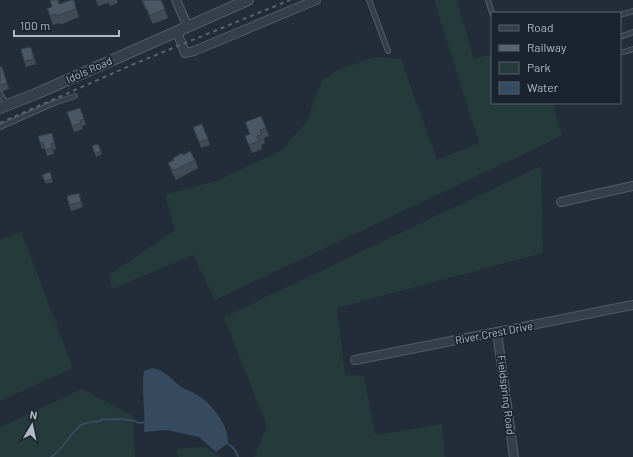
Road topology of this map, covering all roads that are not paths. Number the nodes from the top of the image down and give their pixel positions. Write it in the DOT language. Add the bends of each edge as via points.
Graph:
graph roads {
  1 [pos="176,0"];
  2 [pos="248,0"];
  3 [pos="316,0"];
  4 [pos="369,0"];
  5 [pos="488,0"];
  6 [pos="633,11"];
  7 [pos="492,12"];
  8 [pos="621,15"];
  9 [pos="188,27"];
  10 [pos="177,32"];
  11 [pos="633,32"];
  12 [pos="621,37"];
  13 [pos="633,49"];
  14 [pos="388,51"];
  15 [pos="621,53"];
  16 [pos="0,93"];
  17 [pos="75,96"];
  18 [pos="4,106"];
  19 [pos="0,126"];
  20 [pos="633,186"];
  21 [pos="561,202"];
  22 [pos="633,305"];
  23 [pos="498,332"];
  24 [pos="355,360"];
  25 [pos="514,457"];
  1 -- 9 [label="street"];
  2 -- 9 [label="street, Idols Road"];
  3 -- 10 [label="street" via="194,51 185,53"];
  4 -- 14 [label="lane"];
  5 -- 7 [label="lane"];
  6 -- 8 [label="lane"];
  9 -- 10 [label="street, Idols Road"];
  10 -- 18 [label="street, Idols Road"];
  11 -- 12 [label="lane"];
  13 -- 15 [label="lane"];
  16 -- 18 [label="lane"];
  17 -- 19 [label="lane"];
  20 -- 21 [label="street"];
  22 -- 23 [label="street, River Crest Drive"];
  23 -- 24 [label="street, River Crest Drive"];
  23 -- 25 [label="street, Fieldspring Road"];
}
